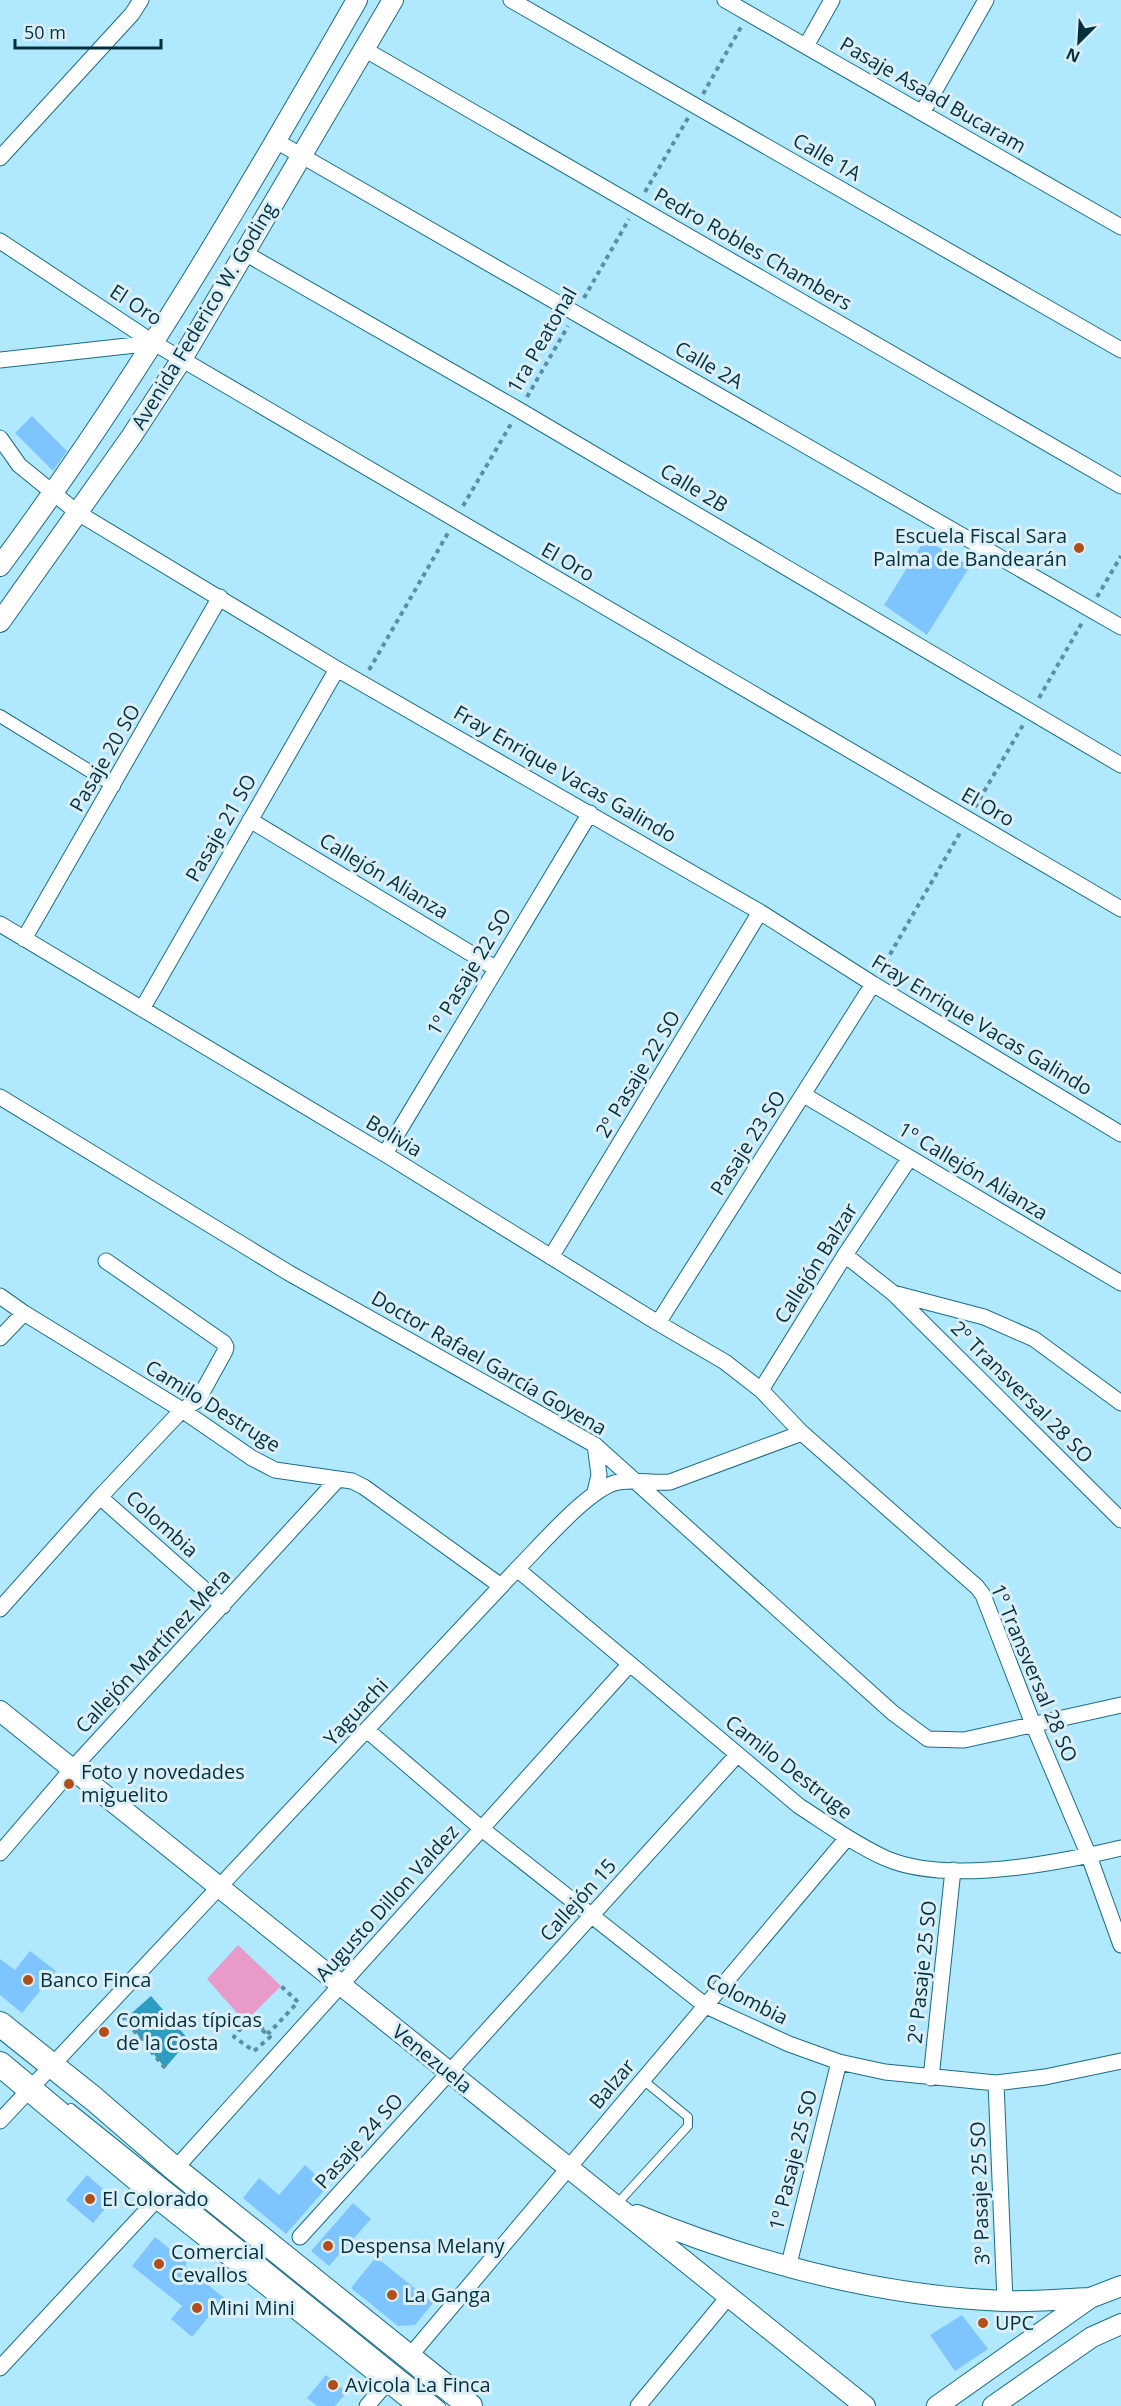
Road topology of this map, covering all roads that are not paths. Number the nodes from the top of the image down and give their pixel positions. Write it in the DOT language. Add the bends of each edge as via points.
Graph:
graph roads {
  1 [pos="141,0"];
  2 [pos="357,0"];
  3 [pos="393,0"];
  4 [pos="511,0"];
  5 [pos="725,0"];
  6 [pos="832,0"];
  7 [pos="986,0"];
  8 [pos="806,46"];
  9 [pos="364,49"];
  10 [pos="922,113"];
  11 [pos="276,141"];
  12 [pos="302,155"];
  13 [pos="0,158"];
  14 [pos="1121,227"];
  15 [pos="0,241"];
  16 [pos="243,252"];
  17 [pos="154,343"];
  18 [pos="1121,350"];
  19 [pos="182,359"];
  20 [pos="0,360"];
  21 [pos="0,438"];
  22 [pos="1121,486"];
  23 [pos="53,494"];
  24 [pos="78,513"];
  25 [pos="0,566"];
  26 [pos="220,597"];
  27 [pos="0,622"];
  28 [pos="1121,627"];
  29 [pos="337,669"];
  30 [pos="0,717"];
  31 [pos="1121,765"];
  32 [pos="114,786"];
  33 [pos="590,813"];
  34 [pos="250,820"];
  35 [pos="1121,909"];
  36 [pos="760,912"];
  37 [pos="0,924"];
  38 [pos="24,939"];
  39 [pos="495,968"];
  40 [pos="873,984"];
  41 [pos="142,1009"];
  42 [pos="804,1095"];
  43 [pos="0,1098"];
  44 [pos="1121,1134"];
  45 [pos="385,1154"];
  46 [pos="909,1159"];
  47 [pos="845,1255"];
  48 [pos="551,1257"];
  49 [pos="106,1260"];
  50 [pos="1121,1283"];
  51 [pos="893,1293"];
  52 [pos="0,1296"];
  53 [pos="24,1313"];
  54 [pos="658,1323"];
  55 [pos="0,1338"];
  56 [pos="761,1390"];
  57 [pos="1121,1403"];
  58 [pos="182,1410"];
  59 [pos="802,1433"];
  60 [pos="595,1446"];
  61 [pos="338,1479"];
  62 [pos="633,1480"];
  63 [pos="595,1492"];
  64 [pos="100,1497"];
  65 [pos="1121,1520"];
  66 [pos="517,1569"];
  67 [pos="501,1586"];
  68 [pos="223,1606"];
  69 [pos="0,1609"];
  70 [pos="629,1665"];
  71 [pos="1121,1705"];
  72 [pos="0,1711"];
  73 [pos="1033,1724"];
  74 [pos="368,1731"];
  75 [pos="737,1755"];
  76 [pos="72,1769"];
  77 [pos="482,1830"];
  78 [pos="848,1838"];
  79 [pos="1121,1848"];
  80 [pos="0,1853"];
  81 [pos="1089,1856"];
  82 [pos="953,1870"];
  83 [pos="220,1888"];
  84 [pos="592,1915"];
  85 [pos="1121,1945"];
  86 [pos="341,1985"];
  87 [pos="706,2006"];
  88 [pos="0,2024"];
  89 [pos="0,2036"];
  90 [pos="28,2058"];
  91 [pos="1121,2061"];
  92 [pos="839,2062"];
  93 [pos="0,2064"];
  94 [pos="450,2073"];
  95 [pos="42,2077"];
  96 [pos="931,2078"];
  97 [pos="643,2080"];
  98 [pos="996,2083"];
  99 [pos="66,2103"];
  100 [pos="101,2117"];
  101 [pos="0,2121"];
  102 [pos="569,2168"];
  103 [pos="175,2169"];
  104 [pos="159,2197"];
  105 [pos="615,2206"];
  106 [pos="300,2237"];
  107 [pos="788,2268"];
  108 [pos="1121,2286"];
  109 [pos="729,2296"];
  110 [pos="1090,2298"];
  111 [pos="1005,2301"];
  112 [pos="1121,2324"];
  113 [pos="409,2356"];
  114 [pos="0,2368"];
  115 [pos="389,2380"];
  116 [pos="367,2406"];
  117 [pos="422,2406"];
  118 [pos="441,2406"];
  119 [pos="459,2406"];
  120 [pos="470,2406"];
  121 [pos="638,2406"];
  122 [pos="865,2406"];
  123 [pos="937,2406"];
  124 [pos="993,2406"];
  1 -- 13 [label="street"];
  2 -- 11 [label="street"];
  3 -- 9 [label="street, Avenida Federico W. Goding"];
  4 -- 18 [label="street, Calle 1A"];
  5 -- 8 [label="street, Pasaje Asaad Bucaram"];
  6 -- 8 [label="street"];
  7 -- 10 [label="street"];
  8 -- 10 [label="street, Pasaje Asaad Bucaram"];
  9 -- 12 [label="street, Avenida Federico W. Goding"];
  9 -- 22 [label="street, Pedro Robles Chambers"];
  10 -- 14 [label="street, Pasaje Asaad Bucaram"];
  11 -- 12 [label="street, Calle 2A"];
  11 -- 17 [label="street, Avenida Federico W. Goding"];
  12 -- 16 [label="street, Avenida Federico W. Goding"];
  12 -- 28 [label="street, Calle 2A"];
  15 -- 17 [label="street, El Oro"];
  16 -- 19 [label="street, Avenida Federico W. Goding"];
  16 -- 31 [label="street, Calle 2B"];
  17 -- 19 [label="street, El Oro"];
  17 -- 20 [label="street"];
  17 -- 23 [label="street, Avenida Federico W. Goding"];
  19 -- 24 [label="street, Avenida Federico W. Goding"];
  19 -- 35 [label="street, El Oro"];
  21 -- 23 [label="street, Fray Enrique Vacas Galindo" via="19,465"];
  23 -- 24 [label="street, Fray Enrique Vacas Galindo"];
  23 -- 25 [label="street, Avenida Federico W. Goding"];
  24 -- 26 [label="street, Fray Enrique Vacas Galindo"];
  24 -- 27 [label="street, Avenida Federico W. Goding"];
  26 -- 29 [label="street, Fray Enrique Vacas Galindo"];
  26 -- 32 [label="street, Pasaje 20 SO"];
  29 -- 33 [label="street, Fray Enrique Vacas Galindo"];
  29 -- 34 [label="street, Pasaje 21 SO"];
  30 -- 32 [label="street"];
  32 -- 38 [label="street, Pasaje 20 SO"];
  33 -- 36 [label="street, Fray Enrique Vacas Galindo"];
  33 -- 39 [label="street, 1º Pasaje 22 SO"];
  34 -- 39 [label="street, Callejón Alianza"];
  34 -- 41 [label="street, Pasaje 21 SO"];
  36 -- 40 [label="street, Fray Enrique Vacas Galindo"];
  36 -- 48 [label="street, 2º Pasaje 22 SO"];
  37 -- 38 [label="street, Bolivia"];
  38 -- 41 [label="street, Bolivia"];
  39 -- 45 [label="street, 1º Pasaje 22 SO"];
  40 -- 42 [label="street, Pasaje 23 SO"];
  40 -- 44 [label="street, Fray Enrique Vacas Galindo"];
  41 -- 45 [label="street, Bolivia"];
  42 -- 46 [label="street, 1º Callejón Alianza"];
  42 -- 54 [label="street, Pasaje 23 SO"];
  43 -- 60 [label="street, Doctor Rafael García Goyena" via="289,1273"];
  45 -- 48 [label="street, Bolivia"];
  46 -- 47 [label="street, Callejón Balzar"];
  46 -- 50 [label="street, 1º Callejón Alianza"];
  47 -- 51 [label="street, 2º Transversal 28 SO"];
  47 -- 56 [label="street, Callejón Balzar"];
  48 -- 54 [label="street, Bolivia"];
  49 -- 58 [label="street" via="224,1343 225,1351 198,1400"];
  51 -- 57 [label="street" via="984,1317 1034,1339"];
  51 -- 65 [label="street, 2º Transversal 28 SO"];
  52 -- 53 [label="street, Camilo Destruge"];
  53 -- 55 [label="street"];
  53 -- 58 [label="street, Camilo Destruge"];
  54 -- 56 [label="street, Bolivia" via="725,1362"];
  56 -- 59 [label="street, 1º Transversal 28 SO"];
  58 -- 61 [label="street, Camilo Destruge" via="275,1470"];
  58 -- 64 [label="street"];
  59 -- 62 [label="street, Yaguachi" via="670,1482"];
  59 -- 73 [label="street, 1º Transversal 28 SO" via="977,1587"];
  60 -- 62 [label="street, Doctor Rafael García Goyena"];
  60 -- 63 [label="street" via="599,1475"];
  61 -- 67 [label="street, Camilo Destruge" via="364,1487"];
  61 -- 68 [label="street, Callejón Martínez Mera"];
  62 -- 63 [label="street, Yaguachi"];
  62 -- 73 [label="street, Doctor Rafael García Goyena" via="893,1713 928,1739 964,1740"];
  63 -- 66 [label="street, Yaguachi"];
  64 -- 68 [label="street, Colombia"];
  64 -- 69 [label="street"];
  66 -- 67 [label="street, Yaguachi"];
  66 -- 70 [label="street, Camilo Destruge"];
  67 -- 74 [label="street, Yaguachi"];
  68 -- 76 [label="street, Callejón Martínez Mera"];
  70 -- 75 [label="street, Camilo Destruge"];
  70 -- 77 [label="street, Augusto Dillon Valdez"];
  71 -- 73 [label="street, Doctor Rafael García Goyena"];
  72 -- 76 [label="street, Venezuela"];
  73 -- 81 [label="street, 1º Transversal 28 SO"];
  74 -- 77 [label="street, Colombia"];
  74 -- 83 [label="street, Yaguachi"];
  75 -- 78 [label="street, Camilo Destruge" via="799,1806"];
  75 -- 84 [label="street, Callejón 15"];
  76 -- 80 [label="street, Callejón Martínez Mera"];
  76 -- 83 [label="street, Venezuela"];
  77 -- 84 [label="street, Colombia"];
  77 -- 86 [label="street, Augusto Dillon Valdez"];
  78 -- 82 [label="street, Camilo Destruge" via="887,1859"];
  78 -- 87 [label="street, Balzar"];
  79 -- 81 [label="street, Camilo Destruge"];
  81 -- 82 [label="street, Camilo Destruge" via="998,1869"];
  81 -- 85 [label="street, 1º Transversal 28 SO"];
  82 -- 96 [label="street, 2º Pasaje 25 SO"];
  83 -- 86 [label="street, Venezuela"];
  83 -- 95 [label="street, Yaguachi"];
  84 -- 87 [label="street, Colombia"];
  84 -- 94 [label="street, Callejón 15"];
  86 -- 94 [label="street, Venezuela"];
  86 -- 103 [label="street, Augusto Dillon Valdez"];
  87 -- 92 [label="street, Colombia"];
  87 -- 97 [label="street, Balzar"];
  88 -- 95 [label="main road"];
  89 -- 90 [label="lane"];
  91 -- 98 [label="street, Colombia" via="1044,2078"];
  92 -- 96 [label="street, Colombia"];
  92 -- 107 [label="street, 1º Pasaje 25 SO"];
  93 -- 95 [label="main road"];
  94 -- 102 [label="street, Venezuela"];
  94 -- 106 [label="street, Pasaje 24 SO"];
  95 -- 101 [label="street, Yaguachi"];
  95 -- 103 [label="main road"];
  95 -- 104 [label="main road"];
  96 -- 98 [label="street, Colombia"];
  97 -- 102 [label="street, Balzar"];
  97 -- 105 [label="lane" via="688,2117 688,2126"];
  98 -- 111 [label="street, 3º Pasaje 25 SO"];
  99 -- 118 [label="lane"];
  100 -- 119 [label="lane"];
  102 -- 105 [label="street, Venezuela"];
  102 -- 113 [label="street, Balzar"];
  103 -- 113 [label="main road"];
  104 -- 114 [label="street"];
  104 -- 115 [label="main road"];
  105 -- 107 [label="street" via="701,2241"];
  105 -- 109 [label="street, Venezuela"];
  107 -- 111 [label="street" via="881,2288"];
  108 -- 110 [label="street"];
  109 -- 121 [label="street"];
  109 -- 122 [label="street, Venezuela"];
  110 -- 111 [label="street"];
  110 -- 123 [label="street"];
  112 -- 124 [label="street" via="1092,2337"];
  113 -- 120 [label="main road"];
  115 -- 116 [label="street"];
  115 -- 117 [label="main road"];
}
